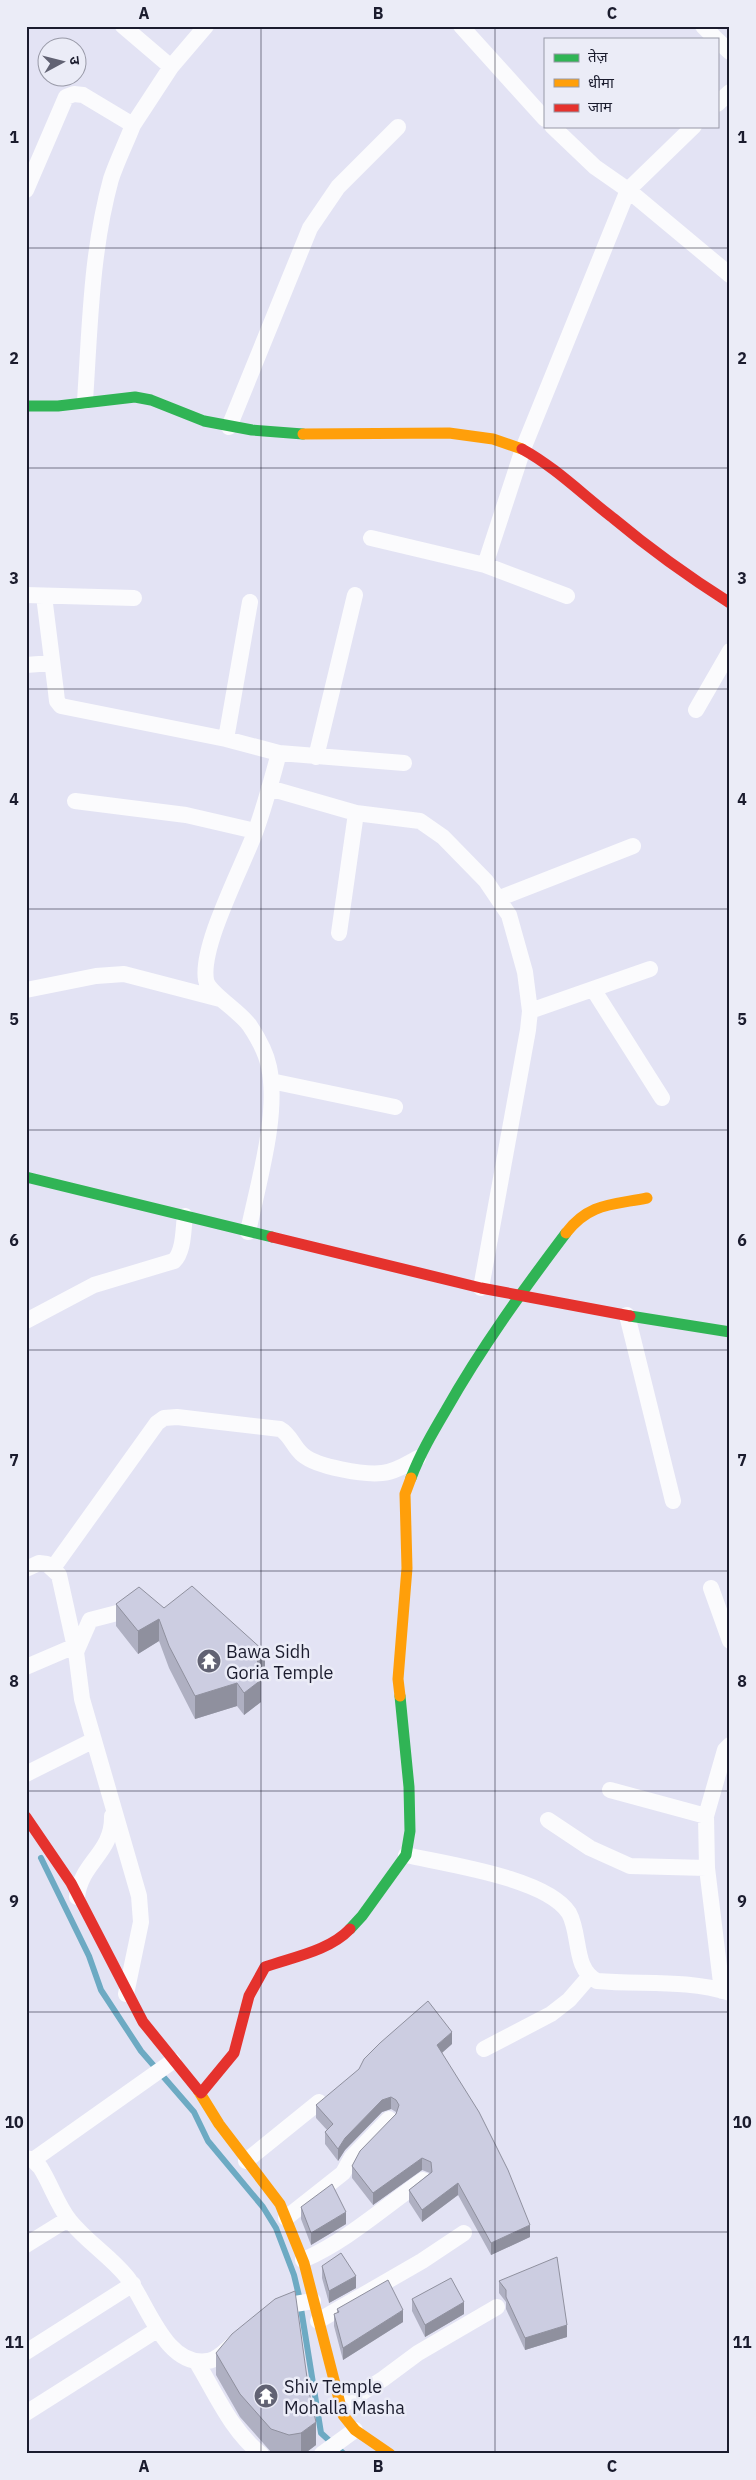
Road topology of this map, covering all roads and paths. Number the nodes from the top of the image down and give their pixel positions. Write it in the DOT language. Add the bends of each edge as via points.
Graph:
graph roads {
  1 [pos="123,26"];
  2 [pos="206,26"];
  3 [pos="461,26"];
  4 [pos="703,26"];
  5 [pos="716,38"];
  6 [pos="718,40"];
  7 [pos="730,52"];
  8 [pos="172,67"];
  9 [pos="730,92"];
  10 [pos="718,103"];
  11 [pos="544,118"];
  12 [pos="133,125"];
  13 [pos="398,127"];
  14 [pos="554,128"];
  15 [pos="692,128"];
  16 [pos="26,190"];
  17 [pos="628,190"];
  18 [pos="730,275"];
  19 [pos="85,401"];
  20 [pos="26,406"];
  21 [pos="229,427"];
  22 [pos="523,449"];
  23 [pos="371,538"];
  24 [pos="485,565"];
  25 [pos="26,595"];
  26 [pos="355,595"];
  27 [pos="44,596"];
  28 [pos="567,596"];
  29 [pos="134,598"];
  30 [pos="250,602"];
  31 [pos="730,603"];
  32 [pos="730,651"];
  33 [pos="52,663"];
  34 [pos="26,665"];
  35 [pos="696,710"];
  36 [pos="226,739"];
  37 [pos="279,754"];
  38 [pos="316,757"];
  39 [pos="404,763"];
  40 [pos="269,788"];
  41 [pos="76,802"];
  42 [pos="356,812"];
  43 [pos="255,831"];
  44 [pos="633,846"];
  45 [pos="500,898"];
  46 [pos="339,933"];
  47 [pos="650,970"];
  48 [pos="593,989"];
  49 [pos="26,990"];
  50 [pos="225,1001"];
  51 [pos="530,1011"];
  52 [pos="271,1081"];
  53 [pos="662,1098"];
  54 [pos="395,1107"];
  55 [pos="26,1178"];
  56 [pos="647,1198"];
  57 [pos="185,1216"];
  58 [pos="248,1232"];
  59 [pos="480,1288"];
  60 [pos="520,1294"];
  61 [pos="627,1316"];
  62 [pos="26,1321"];
  63 [pos="730,1332"];
  64 [pos="418,1458"];
  65 [pos="673,1501"];
  66 [pos="53,1568"];
  67 [pos="26,1569"];
  68 [pos="712,1588"];
  69 [pos="121,1612"];
  70 [pos="730,1641"];
  71 [pos="75,1649"];
  72 [pos="26,1667"];
  73 [pos="94,1740"];
  74 [pos="730,1745"];
  75 [pos="26,1774"];
  76 [pos="610,1790"];
  77 [pos="112,1804"];
  78 [pos="706,1816"];
  79 [pos="26,1817"];
  80 [pos="548,1820"];
  81 [pos="406,1854"];
  82 [pos="707,1868"];
  83 [pos="77,1897"];
  84 [pos="589,1977"];
  85 [pos="726,1992"];
  86 [pos="126,1994"];
  87 [pos="484,2049"];
  88 [pos="164,2068"];
  89 [pos="201,2093"];
  90 [pos="319,2102"];
  91 [pos="389,2119"];
  92 [pos="30,2159"];
  93 [pos="246,2161"];
  94 [pos="423,2180"];
  95 [pos="286,2218"];
  96 [pos="68,2219"];
  97 [pos="464,2234"];
  98 [pos="26,2245"];
  99 [pos="303,2260"];
  100 [pos="133,2284"];
  101 [pos="302,2303"];
  102 [pos="497,2307"];
  103 [pos="264,2317"];
  104 [pos="318,2320"];
  105 [pos="158,2330"];
  106 [pos="242,2336"];
  107 [pos="26,2352"];
  108 [pos="196,2361"];
  109 [pos="341,2406"];
  110 [pos="26,2413"];
  111 [pos="351,2432"];
  112 [pos="261,2454"];
  113 [pos="322,2454"];
  114 [pos="390,2454"];
  1 -- 8 [label="street"];
  2 -- 8 [label="street"];
  3 -- 11 [label="street"];
  4 -- 5 [label="street"];
  6 -- 7 [label="street"];
  8 -- 12 [label="street"];
  9 -- 10 [label="street"];
  12 -- 16 [label="street" via="83,95 66,97"];
  12 -- 19 [label="street" via="112,177 98,233"];
  13 -- 21 [label="street" via="338,187 310,228"];
  14 -- 17 [label="street" via="595,167"];
  15 -- 17 [label="street"];
  17 -- 18 [label="street"];
  17 -- 22 [label="street"];
  19 -- 20 [label="street" via="58,406"];
  19 -- 21 [label="street" via="134,397 151,400 204,421"];
  21 -- 22 [label="street" via="313,434 449,433 493,439"];
  22 -- 24 [label="street"];
  22 -- 31 [label="street" via="559,473 610,518 663,558"];
  23 -- 24 [label="street"];
  24 -- 28 [label="street"];
  25 -- 27 [label="street"];
  26 -- 38 [label="street"];
  27 -- 29 [label="street"];
  27 -- 33 [label="street"];
  30 -- 36 [label="street"];
  32 -- 35 [label="street"];
  33 -- 34 [label="street"];
  33 -- 36 [label="street" via="57,701 61,706"];
  36 -- 37 [label="street"];
  37 -- 38 [label="street"];
  37 -- 40 [label="street"];
  38 -- 39 [label="street"];
  40 -- 42 [label="street"];
  40 -- 43 [label="street"];
  41 -- 43 [label="street" via="186,815"];
  42 -- 45 [label="street" via="420,820 443,837"];
  42 -- 46 [label="street"];
  43 -- 50 [label="street" via="210,947 206,980 209,989"];
  44 -- 45 [label="street"];
  45 -- 51 [label="street" via="516,932"];
  47 -- 48 [label="street"];
  48 -- 51 [label="street"];
  48 -- 53 [label="street"];
  49 -- 50 [label="street" via="96,976 124,974"];
  50 -- 52 [label="street" via="249,1024 262,1045"];
  51 -- 59 [label="street"];
  52 -- 54 [label="street"];
  52 -- 58 [label="street" via="270,1118"];
  55 -- 57 [label="street"];
  56 -- 60 [label="street" via="606,1205 585,1213"];
  57 -- 58 [label="street"];
  57 -- 62 [label="street" via="180,1249 174,1261 94,1286"];
  58 -- 59 [label="street"];
  59 -- 60 [label="street"];
  60 -- 61 [label="street"];
  60 -- 64 [label="street" via="461,1383"];
  61 -- 63 [label="street"];
  61 -- 65 [label="street"];
  64 -- 66 [label="street" via="383,1473 343,1469 303,1456 286,1432 280,1429 164,1418 157,1423"];
  64 -- 81 [label="street" via="405,1494 407,1576 398,1679 409,1803 410,1831"];
  66 -- 67 [label="street" via="39,1563"];
  66 -- 71 [label="street" via="58,1574"];
  68 -- 70 [label="street"];
  69 -- 71 [label="street" via="90,1620"];
  71 -- 72 [label="street"];
  71 -- 73 [label="street" via="82,1699"];
  73 -- 75 [label="street"];
  73 -- 77 [label="street"];
  74 -- 78 [label="street" via="724,1750"];
  76 -- 78 [label="street"];
  77 -- 83 [label="street" via="109,1841 83,1875"];
  77 -- 86 [label="street" via="139,1896 141,1922"];
  78 -- 82 [label="street"];
  79 -- 83 [label="street"];
  80 -- 82 [label="street" via="590,1848 630,1866"];
  81 -- 84 [label="street" via="518,1881 557,1901 568,1912 576,1930 583,1969"];
  81 -- 89 [label="street" via="362,1916 341,1938 265,1967 248,1998 236,2049"];
  82 -- 85 [label="street"];
  83 -- 86 [label="street"];
  84 -- 85 [label="street" via="597,1981 673,1983"];
  84 -- 87 [label="street" via="569,2000 551,2014"];
  86 -- 88 [label="street"];
  88 -- 89 [label="street"];
  88 -- 92 [label="street"];
  89 -- 93 [label="street"];
  90 -- 93 [label="street"];
  91 -- 95 [label="street" via="352,2157 343,2173"];
  92 -- 96 [label="street" via="46,2177"];
  93 -- 95 [label="street" via="273,2194"];
  94 -- 99 [label="street" via="320,2253"];
  95 -- 99 [label="street"];
  96 -- 98 [label="street"];
  96 -- 100 [label="street"];
  97 -- 104 [label="street"];
  99 -- 101 [label="street"];
  100 -- 105 [label="street"];
  100 -- 107 [label="street"];
  101 -- 103 [label="street"];
  101 -- 104 [label="street"];
  102 -- 109 [label="street" via="418,2353"];
  104 -- 109 [label="street"];
  105 -- 108 [label="street" via="176,2350"];
  105 -- 110 [label="street"];
  106 -- 108 [label="street" via="214,2359"];
  108 -- 112 [label="street" via="235,2426"];
  109 -- 111 [label="street"];
  111 -- 113 [label="street"];
  111 -- 114 [label="street"];
}
